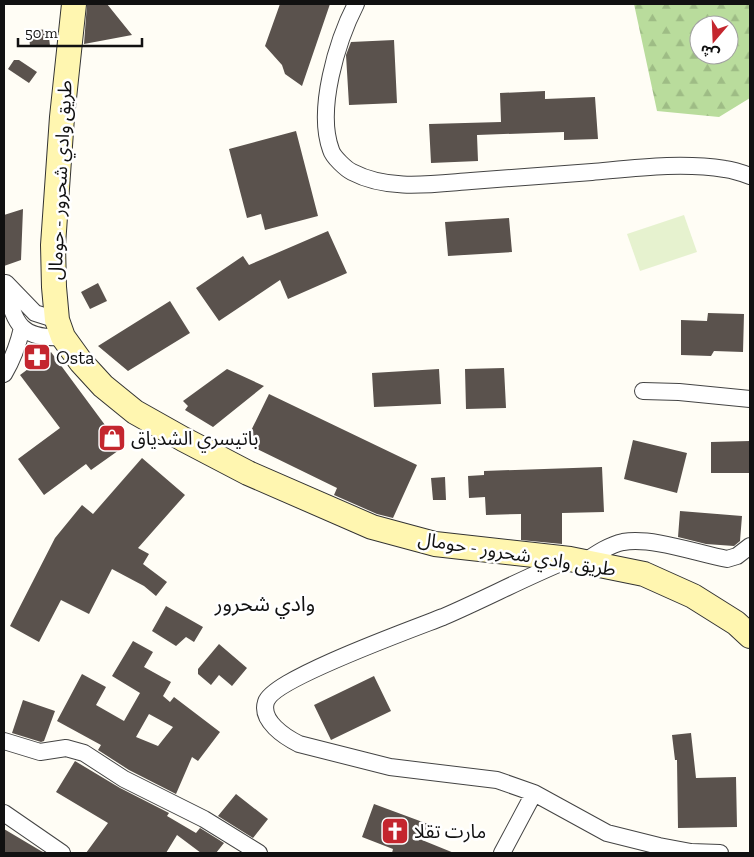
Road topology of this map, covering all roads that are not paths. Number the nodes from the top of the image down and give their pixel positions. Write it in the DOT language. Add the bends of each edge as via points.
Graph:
graph roads {
  1 [pos="74,4"];
  2 [pos="356,4"];
  3 [pos="750,176"];
  4 [pos="4,282"];
  5 [pos="22,328"];
  6 [pos="60,328"];
  7 [pos="4,374"];
  8 [pos="643,391"];
  9 [pos="750,399"];
  10 [pos="750,546"];
  11 [pos="577,560"];
  12 [pos="750,636"];
  13 [pos="4,741"];
  14 [pos="534,793"];
  15 [pos="4,813"];
  16 [pos="62,853"];
  17 [pos="260,853"];
  18 [pos="502,853"];
  19 [pos="720,853"];
  1 -- 6 [label="main road, طريق وادي شحرور - حومال" via="53,245 54,287"];
  2 -- 3 [label="street" via="338,48 328,90 326,123 331,152 350,171 401,185 654,166 726,169"];
  4 -- 5 [label="street" via="13,313"];
  4 -- 6 [label="street" via="35,313"];
  5 -- 6 [label="street" via="45,338"];
  5 -- 7 [label="street" via="12,361"];
  6 -- 11 [label="main road, طريق وادي شحرور - حومال" via="81,362 103,386 135,412 248,473 363,524 435,544"];
  8 -- 9 [label="street"];
  10 -- 11 [label="street" via="738,556 727,559 647,542 622,542"];
  11 -- 12 [label="main road, طريق وادي شحرور - حومال" via="644,574 677,588 736,623"];
  11 -- 14 [label="street" via="539,572 442,617 327,664 277,689 266,702 266,715 272,724 299,744 390,767 497,780"];
  13 -- 17 [label="street" via="40,752 66,748 84,753 124,779 204,819"];
  14 -- 18 [label="street"];
  14 -- 19 [label="street" via="607,833 691,852"];
  15 -- 16 [label="street"];
}
